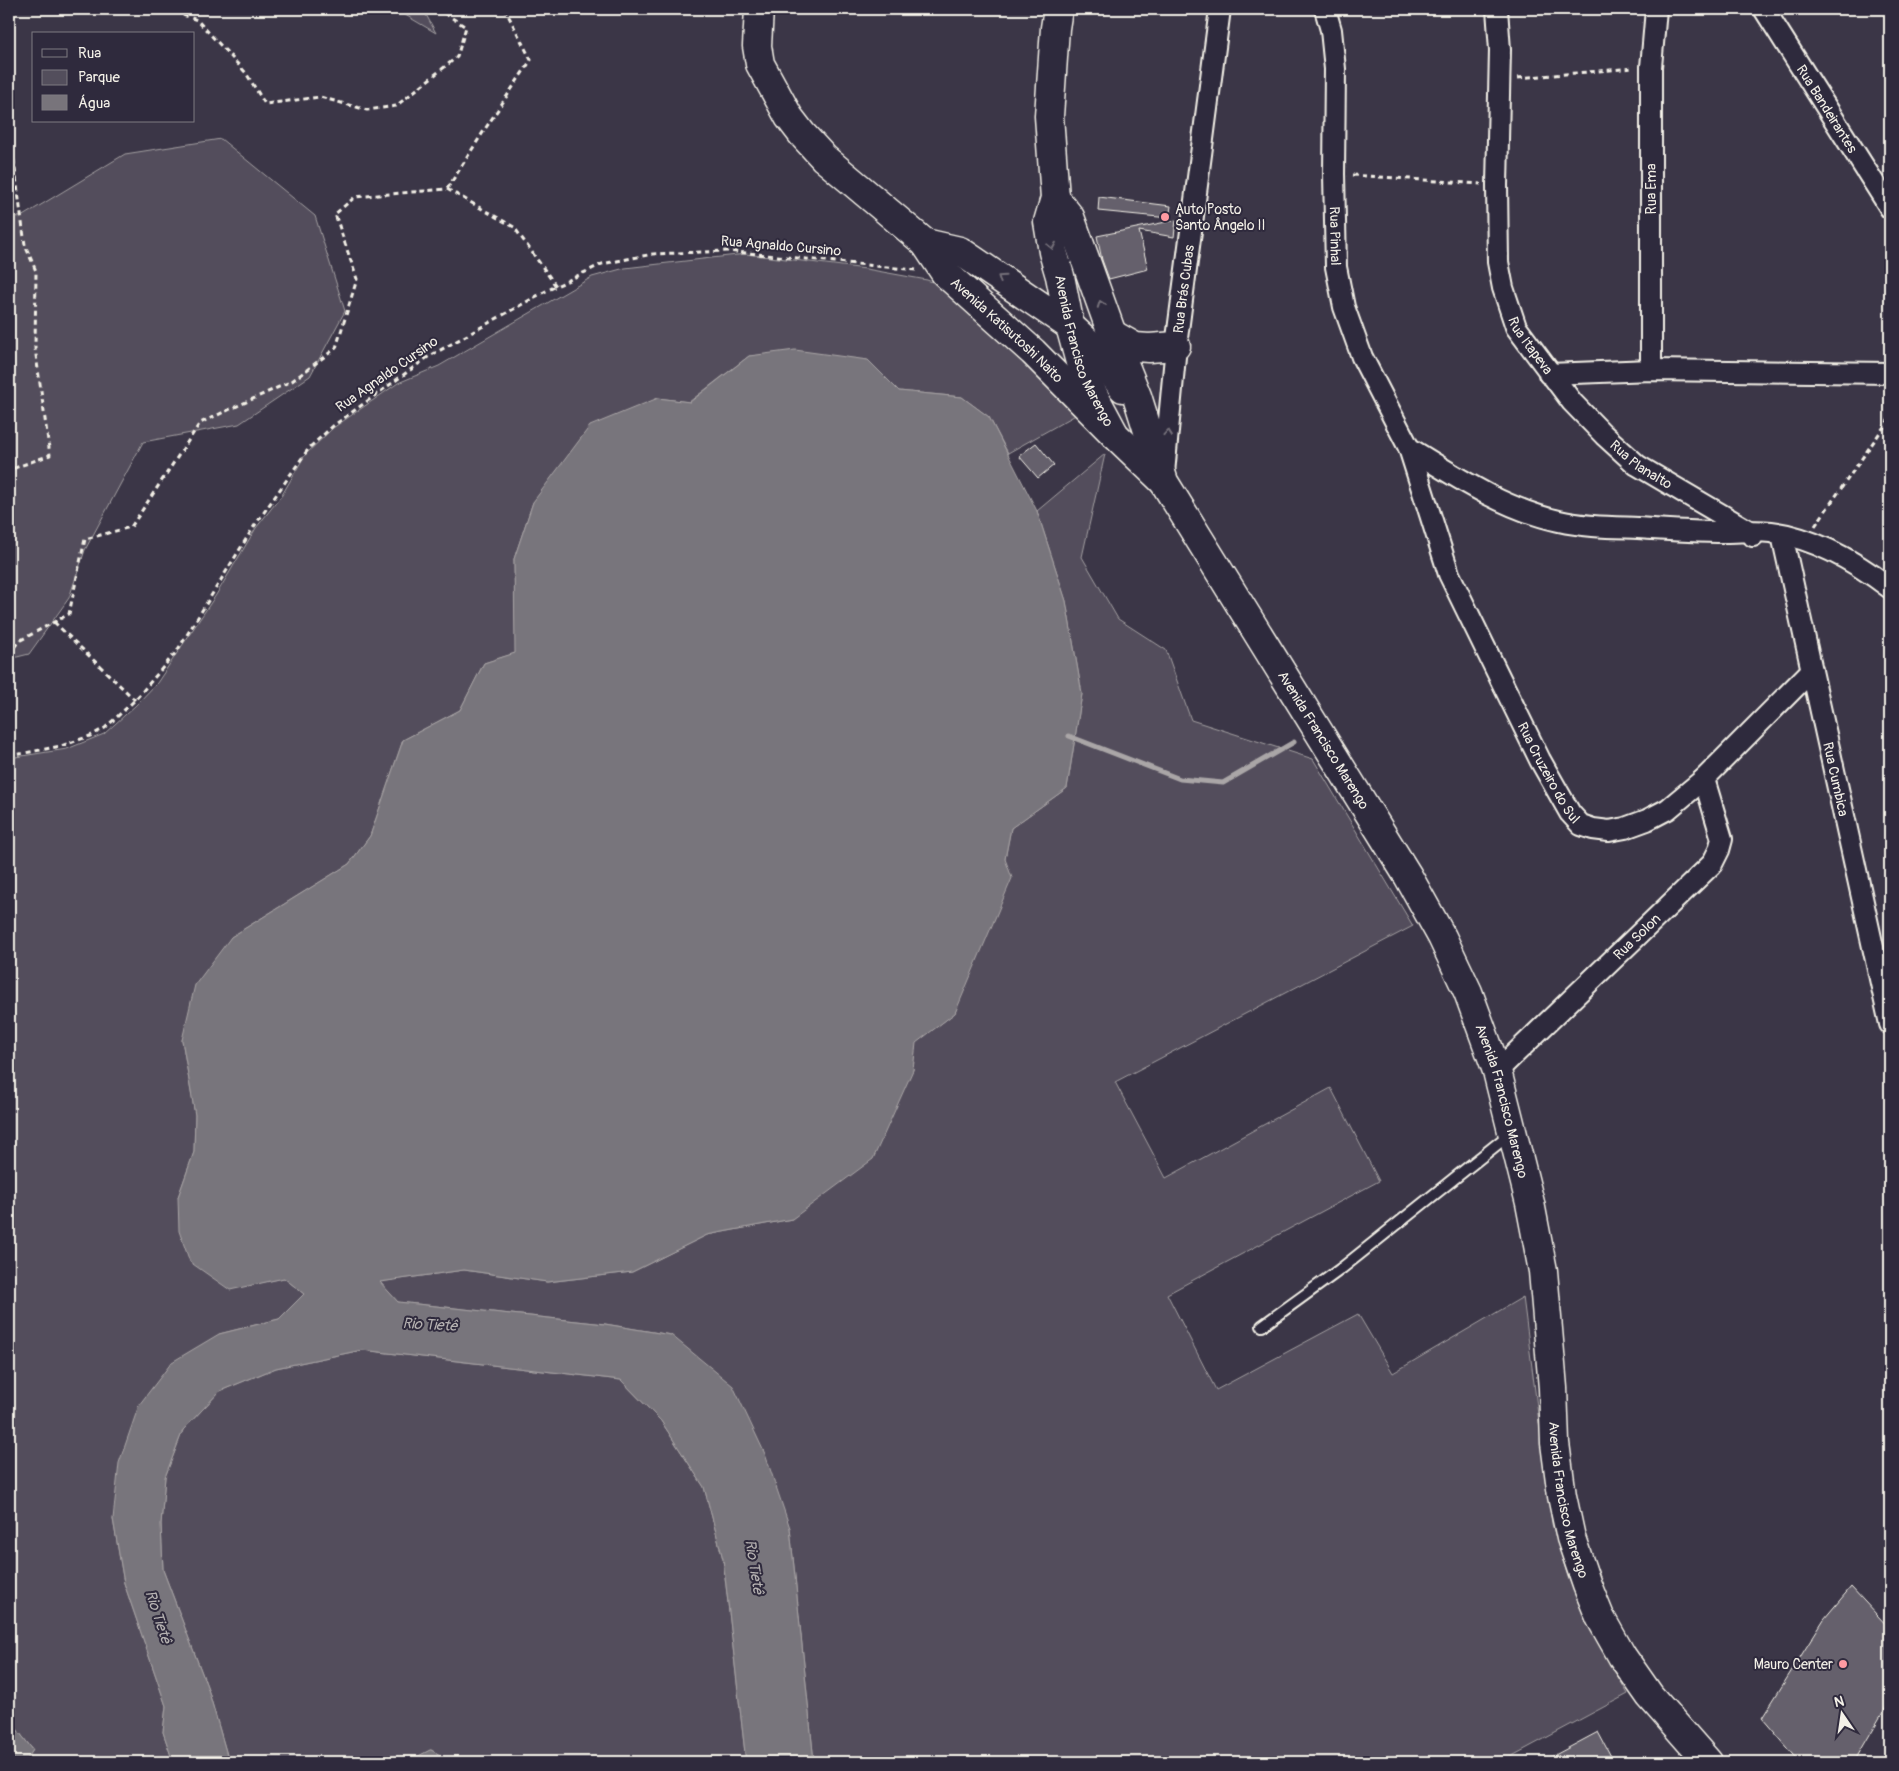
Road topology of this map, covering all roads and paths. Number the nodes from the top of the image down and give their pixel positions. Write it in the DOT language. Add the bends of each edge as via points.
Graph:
graph roads {
  1 [pos="166,9"];
  2 [pos="438,9"];
  3 [pos="505,9"];
  4 [pos="758,9"];
  5 [pos="777,9"];
  6 [pos="1058,9"];
  7 [pos="1220,9"];
  8 [pos="1325,9"];
  9 [pos="1497,9"];
  10 [pos="1656,9"];
  11 [pos="1764,9"];
  12 [pos="1651,67"];
  13 [pos="1500,79"];
  14 [pos="773,88"];
  15 [pos="9,124"];
  16 [pos="1334,174"];
  17 [pos="1497,184"];
  18 [pos="447,189"];
  19 [pos="1055,198"];
  20 [pos="1890,208"];
  21 [pos="925,243"];
  22 [pos="945,273"];
  23 [pos="1060,276"];
  24 [pos="556,286"];
  25 [pos="1024,294"];
  26 [pos="1070,326"];
  27 [pos="1112,334"];
  28 [pos="1176,346"];
  29 [pos="1651,370"];
  30 [pos="1890,373"];
  31 [pos="1549,374"];
  32 [pos="1890,418"];
  33 [pos="1146,424"];
  34 [pos="1115,435"];
  35 [pos="1409,448"];
  36 [pos="9,470"];
  37 [pos="1164,482"];
  38 [pos="1752,534"];
  39 [pos="1782,534"];
  40 [pos="1805,540"];
  41 [pos="1890,588"];
  42 [pos="54,622"];
  43 [pos="9,654"];
  44 [pos="1812,670"];
  45 [pos="135,700"];
  46 [pos="9,756"];
  47 [pos="1704,779"];
  48 [pos="1890,1024"];
  49 [pos="1497,1071"];
  50 [pos="1512,1133"];
  51 [pos="1262,1326"];
  52 [pos="1708,1762"];
  1 -- 2 [label="path" via="197,20 246,73 265,104 320,97 366,110 396,106 457,56 466,26"];
  3 -- 18 [label="path" via="531,60"];
  4 -- 14 [label="main road, Avenida Katisutoshi Naito" via="760,64"];
  5 -- 14 [label="main road"];
  6 -- 19 [label="main road, Avenida Francisco Marengo" via="1049,116"];
  7 -- 28 [label="street, Rua Brás Cubas"];
  8 -- 16 [label="street, Rua Pinhal" via="1335,68"];
  9 -- 13 [label="street, Rua Itapeva"];
  10 -- 12 [label="street, Rua Ema"];
  11 -- 20 [label="street, Rua Bandeirantes"];
  12 -- 13 [label="path"];
  12 -- 29 [label="street, Rua Ema"];
  13 -- 17 [label="street, Rua Itapeva"];
  14 -- 21 [label="main road, Avenida Katisutoshi Naito" via="789,117 824,158"];
  15 -- 36 [label="path" via="25,244 36,271 35,348 50,455"];
  16 -- 17 [label="path"];
  16 -- 35 [label="street, Rua Pinhal" via="1336,267 1344,307 1362,357"];
  17 -- 31 [label="street, Rua Itapeva" via="1498,262 1503,288 1516,327"];
  18 -- 24 [label="path" via="514,227"];
  18 -- 42 [label="path" via="355,197 335,214 358,279 336,348 292,381 200,423 131,527 85,539 69,614"];
  19 -- 23 [label="main road, Avenida Francisco Marengo, one-way" via="1048,222"];
  27 -- 19 [label="main road, Avenida Francisco Marengo, one-way" via="1070,217"];
  21 -- 22 [label="main road, Avenida Katisutoshi Naito"];
  25 -- 21 [label="main road, Avenida Katisutoshi Naito, one-way" via="960,251"];
  22 -- 24 [label="path, Rua Agnaldo Cursino" via="727,251 626,258 602,264"];
  22 -- 34 [label="main road, Avenida Katisutoshi Naito"];
  23 -- 25 [label="main road"];
  23 -- 26 [label="main road, Avenida Francisco Marengo"];
  24 -- 45 [label="path, Rua Agnaldo Cursino" via="428,357 333,426 309,448 253,528 177,651"];
  25 -- 26 [label="main road, Avenida Katisutoshi Naito"];
  26 -- 33 [label="main road, Avenida Katisutoshi Naito" via="1112,370"];
  26 -- 34 [label="main road, Avenida Francisco Marengo" via="1084,377"];
  27 -- 28 [label="main road" via="1135,347"];
  27 -- 33 [label="main road, Avenida Francisco Marengo"];
  37 -- 28 [label="street, Rua Brás Cubas, one-way"];
  29 -- 30 [label="street, Rua Itapeva"];
  29 -- 31 [label="street, Rua Itapeva"];
  31 -- 38 [label="street, Rua Planalto" via="1572,402 1637,465"];
  32 -- 40 [label="path"];
  33 -- 37 [label="main road, Avenida Francisco Marengo"];
  34 -- 37 [label="main road, Avenida Francisco Marengo"];
  35 -- 38 [label="street" via="1487,494 1559,521 1591,526"];
  35 -- 47 [label="street, Rua Cruzeiro do Sul" via="1449,574 1540,760 1570,813 1581,825 1593,830 1626,828 1668,809"];
  37 -- 49 [label="main road, Avenida Francisco Marengo" via="1408,876 1468,992"];
  38 -- 39 [label="street, Rua Planalto"];
  39 -- 40 [label="street, Rua Planalto"];
  39 -- 44 [label="street, Rua Cumbica"];
  40 -- 41 [label="street, Rua Planalto" via="1830,550"];
  42 -- 43 [label="path" via="19,641"];
  42 -- 45 [label="path"];
  44 -- 47 [label="street, Rua Cruzeiro do Sul"];
  44 -- 48 [label="street, Rua Cumbica"];
  45 -- 46 [label="path, Rua Agnaldo Cursino" via="105,728 90,736 61,746"];
  47 -- 49 [label="street, Rua Solon" via="1722,839 1712,864"];
  49 -- 50 [label="main road, Avenida Francisco Marengo"];
  50 -- 51 [label="lane" via="1342,1268"];
  50 -- 52 [label="main road, Avenida Francisco Marengo" via="1543,1271 1556,1443 1571,1538 1600,1617 1622,1656 1650,1696"];
}
